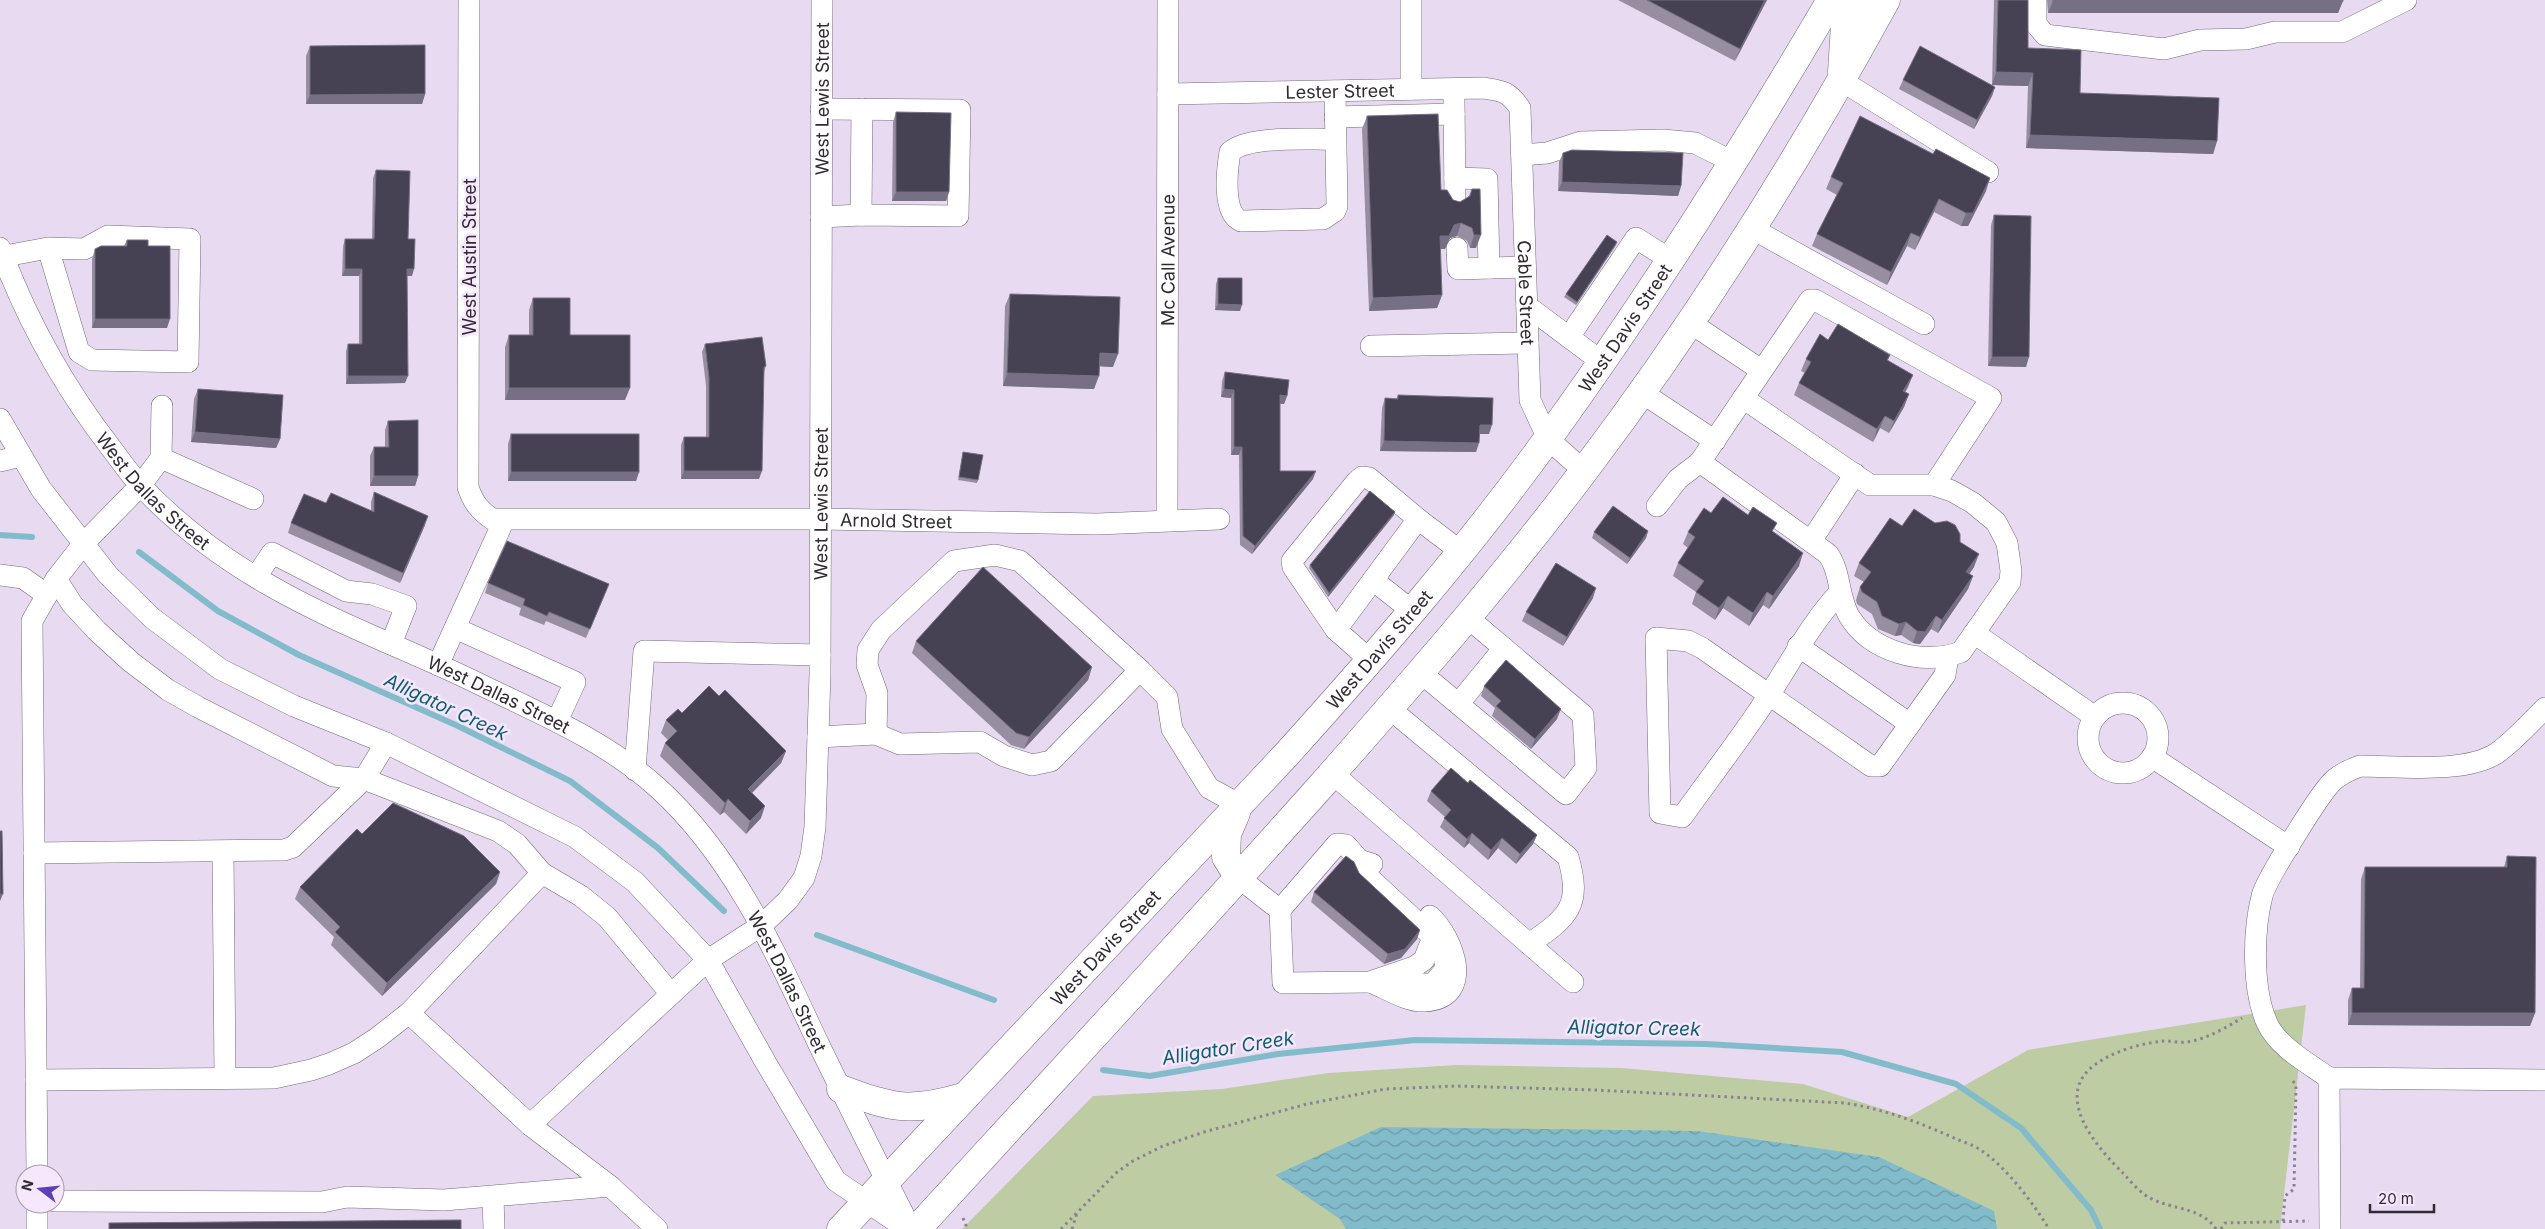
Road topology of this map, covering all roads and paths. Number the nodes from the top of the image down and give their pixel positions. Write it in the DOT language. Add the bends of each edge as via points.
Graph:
graph roads {
  1 [pos="469,0"];
  2 [pos="822,0"];
  3 [pos="1168,0"];
  4 [pos="1411,0"];
  5 [pos="1831,0"];
  6 [pos="1859,0"];
  7 [pos="1886,0"];
  8 [pos="2036,0"];
  9 [pos="2406,0"];
  10 [pos="1842,81"];
  11 [pos="1454,89"];
  12 [pos="1411,90"];
  13 [pos="1335,91"];
  14 [pos="1168,94"];
  15 [pos="1512,96"];
  16 [pos="821,109"];
  17 [pos="862,109"];
  18 [pos="1454,114"];
  19 [pos="1335,117"];
  20 [pos="1336,139"];
  21 [pos="1522,155"];
  22 [pos="1735,163"];
  23 [pos="1988,172"];
  24 [pos="1455,178"];
  25 [pos="1456,202"];
  26 [pos="861,215"];
  27 [pos="821,217"];
  28 [pos="1750,228"];
  29 [pos="48,248"];
  30 [pos="1457,248"];
  31 [pos="1,253"];
  32 [pos="1671,260"];
  33 [pos="1526,267"];
  34 [pos="1489,268"];
  35 [pos="1527,306"];
  36 [pos="1689,322"];
  37 [pos="1924,324"];
  38 [pos="1569,337"];
  39 [pos="1528,343"];
  40 [pos="1371,346"];
  41 [pos="79,352"];
  42 [pos="1602,362"];
  43 [pos="55,365"];
  44 [pos="1761,370"];
  45 [pos="1641,392"];
  46 [pos="1743,398"];
  47 [pos="162,406"];
  48 [pos="0,418"];
  49 [pos="1548,439"];
  50 [pos="1715,441"];
  51 [pos="21,456"];
  52 [pos="161,458"];
  53 [pos="0,461"];
  54 [pos="1700,462"];
  55 [pos="1584,471"];
  56 [pos="1855,474"];
  57 [pos="1934,485"];
  58 [pos="140,486"];
  59 [pos="253,498"];
  60 [pos="1658,506"];
  61 [pos="479,510"];
  62 [pos="820,519"];
  63 [pos="1219,519"];
  64 [pos="1418,519"];
  65 [pos="504,520"];
  66 [pos="1167,520"];
  67 [pos="1811,541"];
  68 [pos="84,543"];
  69 [pos="1460,551"];
  70 [pos="0,574"];
  71 [pos="256,577"];
  72 [pos="1373,580"];
  73 [pos="51,587"];
  74 [pos="1840,592"];
  75 [pos="1411,610"];
  76 [pos="1467,617"];
  77 [pos="455,628"];
  78 [pos="1336,630"];
  79 [pos="1974,633"];
  80 [pos="391,644"];
  81 [pos="1798,646"];
  82 [pos="1504,648"];
  83 [pos="820,655"];
  84 [pos="1948,656"];
  85 [pos="1370,660"];
  86 [pos="438,665"];
  87 [pos="1140,670"];
  88 [pos="1420,672"];
  89 [pos="1769,695"];
  90 [pos="1459,703"];
  91 [pos="1389,708"];
  92 [pos="2545,708"];
  93 [pos="2095,717"];
  94 [pos="558,721"];
  95 [pos="1910,724"];
  96 [pos="876,734"];
  97 [pos="818,737"];
  98 [pos="386,743"];
  99 [pos="2152,757"];
  100 [pos="635,770"];
  101 [pos="1332,773"];
  102 [pos="364,779"];
  103 [pos="1240,805"];
  104 [pos="2289,847"];
  105 [pos="223,852"];
  106 [pos="34,853"];
  107 [pos="1359,860"];
  108 [pos="542,873"];
  109 [pos="1239,878"];
  110 [pos="1280,910"];
  111 [pos="762,925"];
  112 [pos="1529,944"];
  113 [pos="708,960"];
  114 [pos="1380,979"];
  115 [pos="1573,982"];
  116 [pos="671,994"];
  117 [pos="409,1013"];
  118 [pos="2246,1016"];
  119 [pos="2286,1074"];
  120 [pos="225,1078"];
  121 [pos="2329,1078"];
  122 [pos="36,1080"];
  123 [pos="2545,1080"];
  124 [pos="841,1089"];
  125 [pos="964,1096"];
  126 [pos="530,1125"];
  127 [pos="37,1164"];
  128 [pos="886,1179"];
  129 [pos="610,1186"];
  130 [pos="493,1197"];
  131 [pos="65,1201"];
  132 [pos="866,1202"];
  133 [pos="1078,1211"];
  134 [pos="37,1214"];
  135 [pos="963,1218"];
  136 [pos="2283,1221"];
  137 [pos="2330,1225"];
  138 [pos="37,1229"];
  139 [pos="494,1229"];
  140 [pos="657,1229"];
  141 [pos="840,1229"];
  142 [pos="907,1229"];
  143 [pos="911,1229"];
  144 [pos="917,1229"];
  145 [pos="964,1229"];
  146 [pos="1061,1229"];
  147 [pos="1072,1229"];
  148 [pos="2048,1229"];
  149 [pos="2216,1229"];
  150 [pos="2221,1229"];
  1 -- 61 [label="street, West Austin Street" via="468,487"];
  2 -- 16 [label="street, West Lewis Street"];
  3 -- 14 [label="street, Mc Call Avenue"];
  4 -- 12 [label="street"];
  5 -- 22 [label="main road, West Davis Street"];
  6 -- 10 [label="main road" via="1845,25"];
  7 -- 10 [label="main road"];
  8 -- 9 [label="street" via="2036,24 2045,35 2164,49 2200,40 2246,39 2275,32 2342,32"];
  10 -- 23 [label="street"];
  10 -- 28 [label="main road"];
  11 -- 12 [label="street, Lester Street"];
  11 -- 15 [label="street, Lester Street" via="1482,88"];
  11 -- 18 [label="street"];
  12 -- 13 [label="street, Lester Street"];
  13 -- 14 [label="street, Lester Street"];
  13 -- 19 [label="street"];
  14 -- 66 [label="street, Mc Call Avenue"];
  15 -- 21 [label="street, Cable Street" via="1520,108"];
  16 -- 17 [label="street"];
  16 -- 27 [label="street, West Lewis Street"];
  17 -- 26 [label="street"];
  17 -- 26 [label="street" via="960,110 958,216"];
  18 -- 19 [label="street"];
  18 -- 24 [label="street"];
  19 -- 20 [label="street"];
  20 -- 20 [label="street" via="1337,206 1330,216 1322,220 1241,221 1232,214 1228,166 1230,152 1237,146 1258,142"];
  21 -- 22 [label="street" via="1547,153 1581,142 1663,140 1695,143"];
  21 -- 33 [label="street, Cable Street"];
  22 -- 32 [label="main road, West Davis Street"];
  24 -- 25 [label="street"];
  24 -- 34 [label="street" via="1487,179"];
  26 -- 27 [label="street"];
  27 -- 62 [label="street, West Lewis Street"];
  28 -- 36 [label="main road"];
  28 -- 37 [label="street"];
  29 -- 31 [label="street"];
  29 -- 41 [label="street"];
  29 -- 41 [label="street" via="84,248 108,236 190,239 188,362 92,360"];
  30 -- 34 [label="street" via="1458,269"];
  31 -- 43 [label="street, West Dallas Street" via="17,294"];
  32 -- 38 [label="street" via="1636,238"];
  32 -- 42 [label="main road, West Davis Street"];
  33 -- 34 [label="street"];
  33 -- 35 [label="street, Cable Street"];
  35 -- 38 [label="street"];
  35 -- 39 [label="street, Cable Street"];
  36 -- 44 [label="street"];
  36 -- 45 [label="main road"];
  38 -- 42 [label="street"];
  39 -- 40 [label="street"];
  39 -- 49 [label="street, Cable Street" via="1530,400"];
  41 -- 43 [label="street"];
  42 -- 49 [label="main road, West Davis Street"];
  43 -- 58 [label="street, West Dallas Street" via="80,408"];
  44 -- 46 [label="street"];
  44 -- 57 [label="street" via="1806,302 1815,300 1991,398"];
  45 -- 50 [label="street"];
  45 -- 55 [label="main road"];
  46 -- 50 [label="street"];
  46 -- 56 [label="street"];
  47 -- 52 [label="street"];
  48 -- 51 [label="street"];
  49 -- 55 [label="street, Cable Street"];
  49 -- 69 [label="main road, West Davis Street"];
  50 -- 54 [label="street"];
  51 -- 53 [label="street"];
  51 -- 68 [label="street" via="41,489"];
  52 -- 58 [label="street"];
  52 -- 59 [label="street"];
  54 -- 60 [label="street" via="1678,479"];
  54 -- 67 [label="street"];
  55 -- 76 [label="main road"];
  56 -- 57 [label="street" via="1876,486"];
  56 -- 67 [label="street"];
  57 -- 79 [label="street" via="1952,491 1996,522 2007,543 2010,582"];
  58 -- 68 [label="street"];
  58 -- 71 [label="street, West Dallas Street" via="201,541"];
  61 -- 65 [label="street, Arnold Street" via="492,519"];
  62 -- 65 [label="street, Arnold Street"];
  62 -- 66 [label="street, Arnold Street" via="1097,524"];
  62 -- 83 [label="street, West Lewis Street"];
  63 -- 66 [label="street, Arnold Street"];
  64 -- 69 [label="street"];
  64 -- 72 [label="street"];
  64 -- 78 [label="street" via="1369,478 1362,478 1292,561 1301,583"];
  65 -- 77 [label="street"];
  67 -- 74 [label="street" via="1832,560"];
  68 -- 73 [label="street"];
  68 -- 98 [label="street" via="108,575 152,618 220,669 294,706"];
  69 -- 75 [label="main road, West Davis Street"];
  70 -- 73 [label="street"];
  71 -- 80 [label="street, West Dallas Street"];
  71 -- 80 [label="street" via="272,553 346,591 372,594 406,606"];
  72 -- 75 [label="street"];
  72 -- 78 [label="street"];
  73 -- 102 [label="street" via="131,662 168,690 235,728 333,776"];
  73 -- 106 [label="street" via="32,621"];
  74 -- 81 [label="street"];
  74 -- 84 [label="street" via="1848,615 1859,628 1890,650 1910,656"];
  75 -- 85 [label="main road, West Davis Street"];
  76 -- 82 [label="street"];
  76 -- 88 [label="main road"];
  77 -- 86 [label="street"];
  77 -- 94 [label="street" via="575,682"];
  78 -- 85 [label="street"];
  79 -- 84 [label="street" via="1961,652"];
  79 -- 93 [label="street"];
  80 -- 86 [label="street, West Dallas Street"];
  81 -- 89 [label="street"];
  81 -- 95 [label="street"];
  82 -- 90 [label="street"];
  82 -- 90 [label="street" via="1583,715 1586,768 1566,794"];
  83 -- 97 [label="street, West Lewis Street"];
  83 -- 100 [label="street" via="644,651"];
  84 -- 95 [label="street" via="1945,675"];
  85 -- 103 [label="main road, West Davis Street"];
  86 -- 94 [label="street, West Dallas Street"];
  87 -- 96 [label="street" via="1051,761 1032,765 1004,756 980,742 900,744"];
  87 -- 96 [label="street" via="1020,561 995,555 954,562 880,630 868,650 867,665 877,693"];
  87 -- 103 [label="street" via="1167,697 1172,729 1209,788"];
  88 -- 90 [label="street"];
  88 -- 91 [label="main road"];
  89 -- 89 [label="street" via="1702,648 1688,641 1656,638 1660,813 1682,817"];
  89 -- 95 [label="street" via="1875,767 1880,766"];
  91 -- 101 [label="main road"];
  91 -- 112 [label="street" via="1568,857 1574,878 1574,897 1564,916"];
  92 -- 104 [label="street" via="2498,753 2481,761 2462,766 2360,766 2345,771 2321,795"];
  93 -- 99 [label="street" via="2115,704 2139,707 2155,724 2158,736"];
  93 -- 99 [label="street" via="2088,740 2090,750 2101,765 2110,770 2128,772 2138,770"];
  94 -- 100 [label="street, West Dallas Street" via="579,731"];
  96 -- 97 [label="street"];
  97 -- 111 [label="street, West Lewis Street" via="816,827 811,856 804,878 788,900"];
  98 -- 102 [label="street"];
  98 -- 113 [label="street" via="575,837 635,882"];
  99 -- 104 [label="street"];
  100 -- 111 [label="street, West Dallas Street" via="659,789 692,824 727,869"];
  101 -- 109 [label="main road"];
  101 -- 112 [label="street"];
  102 -- 105 [label="street" via="293,846 284,850"];
  102 -- 108 [label="street" via="498,831 517,844"];
  103 -- 109 [label="main road" via="1228,834 1226,857"];
  103 -- 125 [label="main road, West Davis Street"];
  104 -- 121 [label="street" via="2262,894 2256,951 2258,999 2276,1036"];
  105 -- 106 [label="street"];
  105 -- 120 [label="street"];
  106 -- 122 [label="street"];
  107 -- 110 [label="street" via="1346,845 1337,844"];
  107 -- 114 [label="street" via="1364,873 1433,937 1424,960"];
  107 -- 114 [label="street" via="1371,864 1441,926 1457,964 1455,982 1446,994 1433,1000 1415,1000"];
  108 -- 116 [label="street" via="581,896 607,917"];
  108 -- 117 [label="street"];
  109 -- 110 [label="street"];
  109 -- 144 [label="main road"];
  110 -- 114 [label="street" via="1283,983"];
  111 -- 113 [label="street, West Lewis Street"];
  111 -- 124 [label="street, West Dallas Street"];
  112 -- 115 [label="street"];
  113 -- 116 [label="street, West Lewis Street"];
  113 -- 132 [label="street" via="836,1181"];
  116 -- 126 [label="street, West Lewis Street"];
  117 -- 120 [label="street" via="354,1053 311,1070 274,1078"];
  117 -- 126 [label="street"];
  118 -- 149 [label="path" via="2202,1038 2186,1042 2164,1041 2116,1053 2095,1064 2081,1079 2076,1094 2079,1112 2089,1134 2107,1158 2140,1190 2152,1199 2206,1217"];
  119 -- 136 [label="path" via="2296,1085 2295,1142 2294,1189 2285,1196"];
  120 -- 122 [label="street"];
  121 -- 123 [label="street"];
  121 -- 137 [label="street"];
  122 -- 127 [label="street"];
  124 -- 125 [label="main road" via="880,1103 903,1107 932,1107"];
  124 -- 128 [label="street, West Dallas Street"];
  125 -- 128 [label="main road, West Davis Street"];
  126 -- 129 [label="street"];
  128 -- 132 [label="main road, West Davis Street"];
  128 -- 143 [label="street, West Dallas Street"];
  129 -- 130 [label="street"];
  129 -- 140 [label="street"];
  130 -- 131 [label="street" via="444,1200 347,1197 322,1202"];
  130 -- 139 [label="street"];
  132 -- 141 [label="main road, West Davis Street"];
  132 -- 142 [label="street"];
  133 -- 146 [label="path"];
  133 -- 147 [label="path"];
  133 -- 148 [label="path" via="1110,1178 1133,1161 1184,1138 1306,1104 1386,1089 1456,1086 1595,1090 1864,1106 1982,1150 2039,1212"];
  134 -- 138 [label="street"];
  135 -- 145 [label="path"];
  136 -- 137 [label="path"];
  136 -- 150 [label="path" via="2225,1223"];
}
